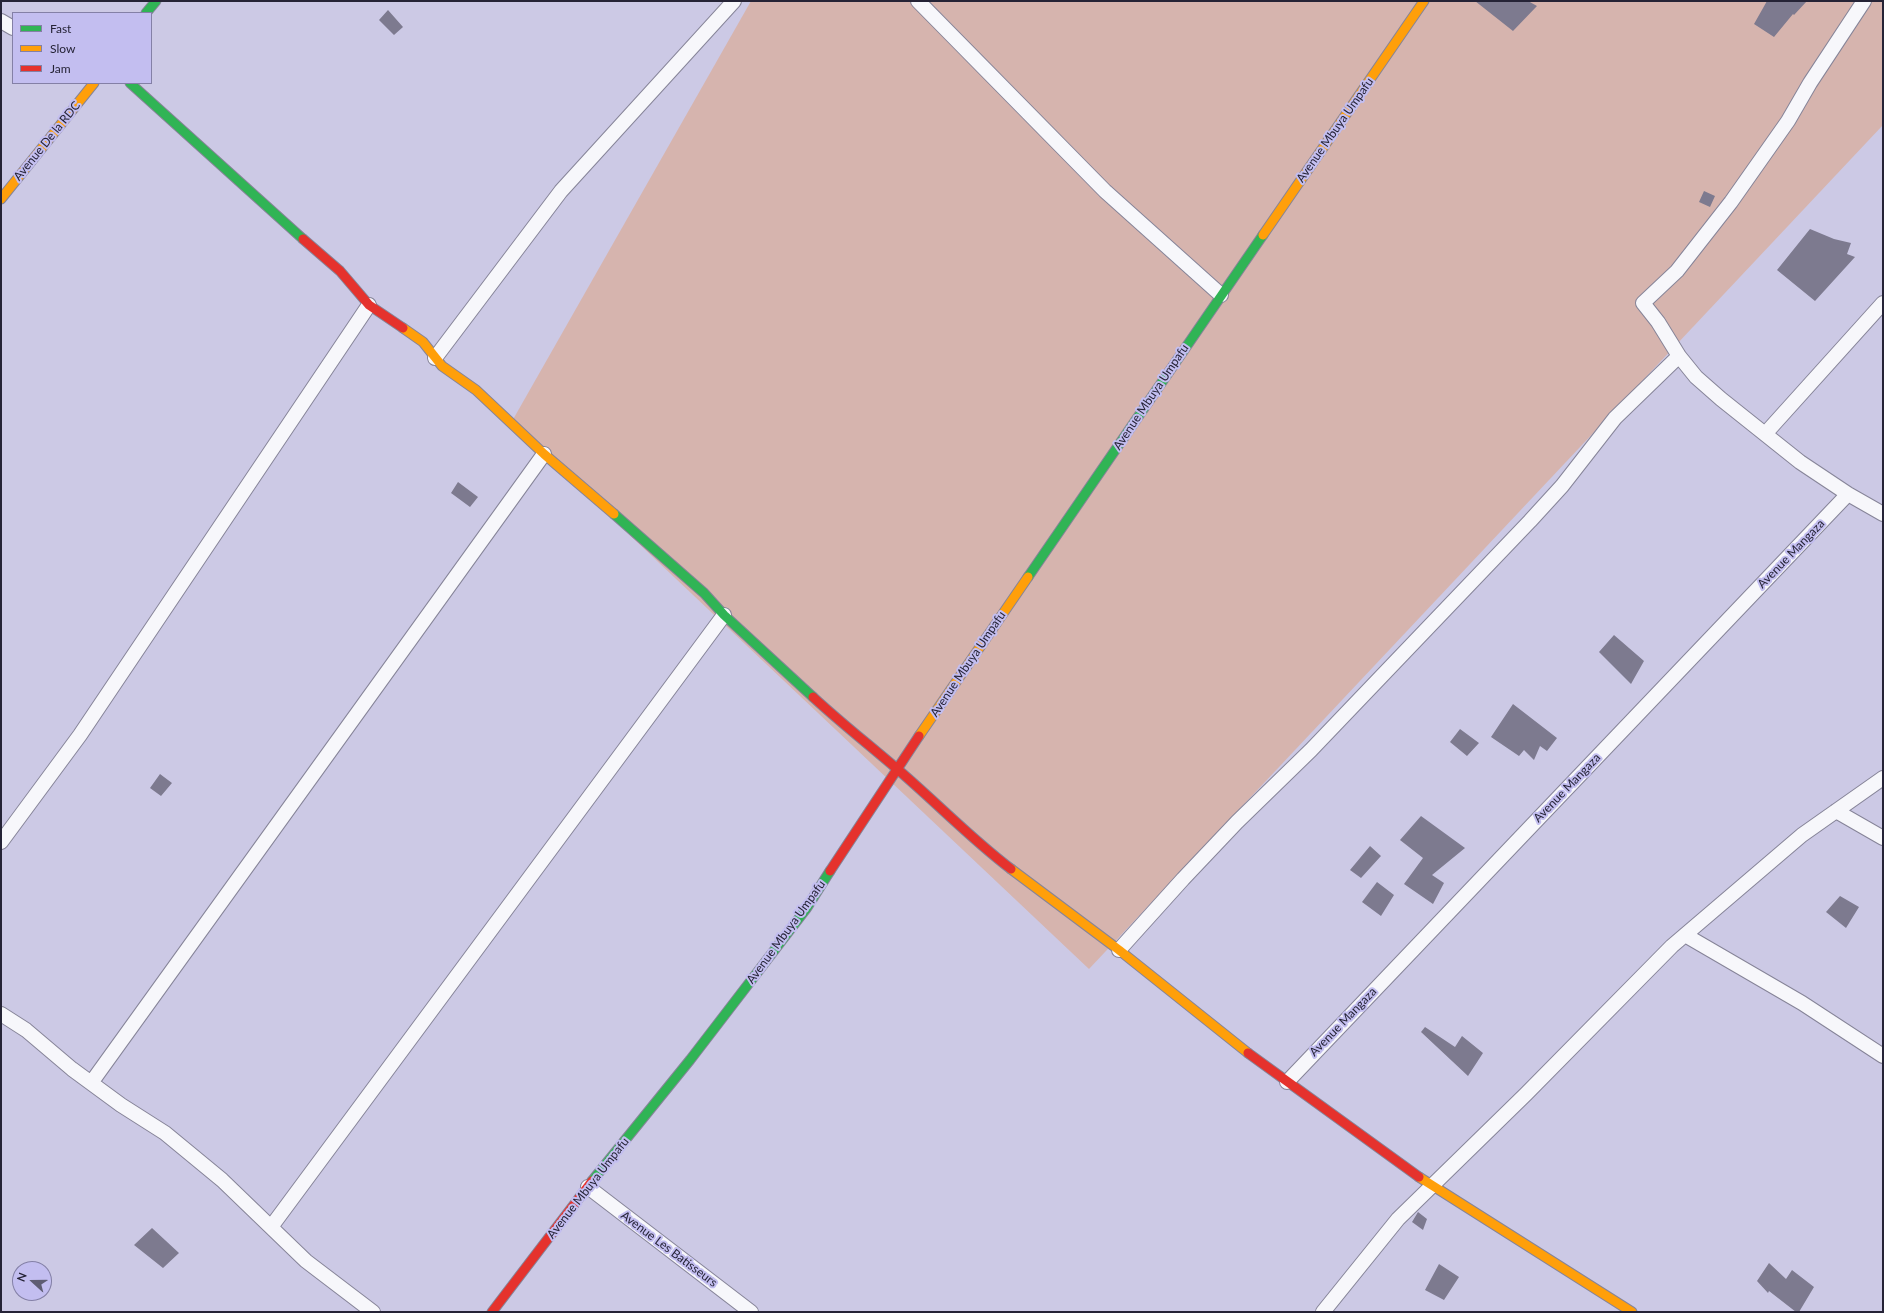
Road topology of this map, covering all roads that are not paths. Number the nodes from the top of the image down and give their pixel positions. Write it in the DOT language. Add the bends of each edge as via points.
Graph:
graph roads {
  1 [pos="156,1"];
  2 [pos="918,1"];
  3 [pos="1424,1"];
  4 [pos="1864,1"];
  5 [pos="732,2"];
  6 [pos="147,12"];
  7 [pos="1,21"];
  8 [pos="12,27"];
  9 [pos="90,84"];
  10 [pos="131,84"];
  11 [pos="1,199"];
  12 [pos="1221,295"];
  13 [pos="1883,303"];
  14 [pos="369,305"];
  15 [pos="1679,356"];
  16 [pos="435,358"];
  17 [pos="1765,434"];
  18 [pos="544,454"];
  19 [pos="1848,494"];
  20 [pos="1883,514"];
  21 [pos="724,615"];
  22 [pos="897,768"];
  23 [pos="1883,778"];
  24 [pos="1836,811"];
  25 [pos="1883,838"];
  26 [pos="1,842"];
  27 [pos="1685,935"];
  28 [pos="1119,950"];
  29 [pos="1,1014"];
  30 [pos="1883,1056"];
  31 [pos="1287,1082"];
  32 [pos="91,1083"];
  33 [pos="1432,1186"];
  34 [pos="588,1187"];
  35 [pos="271,1227"];
  36 [pos="373,1312"];
  37 [pos="492,1312"];
  38 [pos="751,1312"];
  39 [pos="1323,1312"];
  40 [pos="1632,1312"];
  1 -- 6 [label="street"];
  2 -- 12 [label="street" via="1105,191"];
  3 -- 12 [label="street, Avenue Mbuya Umpafu"];
  4 -- 15 [label="street" via="1788,121 1731,202 1677,271 1643,302"];
  5 -- 16 [label="street" via="562,191"];
  7 -- 8 [label="street"];
  9 -- 11 [label="street, Avenue De la RDC"];
  10 -- 14 [label="street" via="340,271"];
  12 -- 22 [label="street, Avenue Mbuya Umpafu"];
  13 -- 17 [label="street"];
  14 -- 16 [label="street" via="423,342"];
  14 -- 26 [label="street" via="80,735"];
  15 -- 17 [label="street" via="1696,377"];
  15 -- 28 [label="street" via="1615,418 1562,486 1530,521 1311,750 1237,822"];
  16 -- 18 [label="street" via="476,390"];
  17 -- 19 [label="street" via="1800,462"];
  18 -- 21 [label="street" via="698,588"];
  18 -- 32 [label="street"];
  19 -- 20 [label="street"];
  19 -- 31 [label="street, Avenue Mangaza"];
  21 -- 22 [label="street" via="848,729"];
  21 -- 35 [label="street"];
  22 -- 28 [label="street" via="983,848"];
  22 -- 34 [label="street, Avenue Mbuya Umpafu" via="806,910"];
  23 -- 24 [label="street"];
  24 -- 25 [label="street"];
  24 -- 27 [label="street" via="1802,835"];
  27 -- 30 [label="street" via="1802,1003"];
  27 -- 33 [label="street"];
  28 -- 31 [label="street"];
  29 -- 32 [label="street" via="26,1030"];
  31 -- 33 [label="street"];
  32 -- 35 [label="street" via="165,1133 222,1180"];
  33 -- 39 [label="street" via="1398,1219"];
  33 -- 40 [label="street"];
  34 -- 37 [label="street, Avenue Mbuya Umpafu"];
  34 -- 38 [label="street, Avenue Les Batisseurs"];
  35 -- 36 [label="street" via="306,1261"];
}
